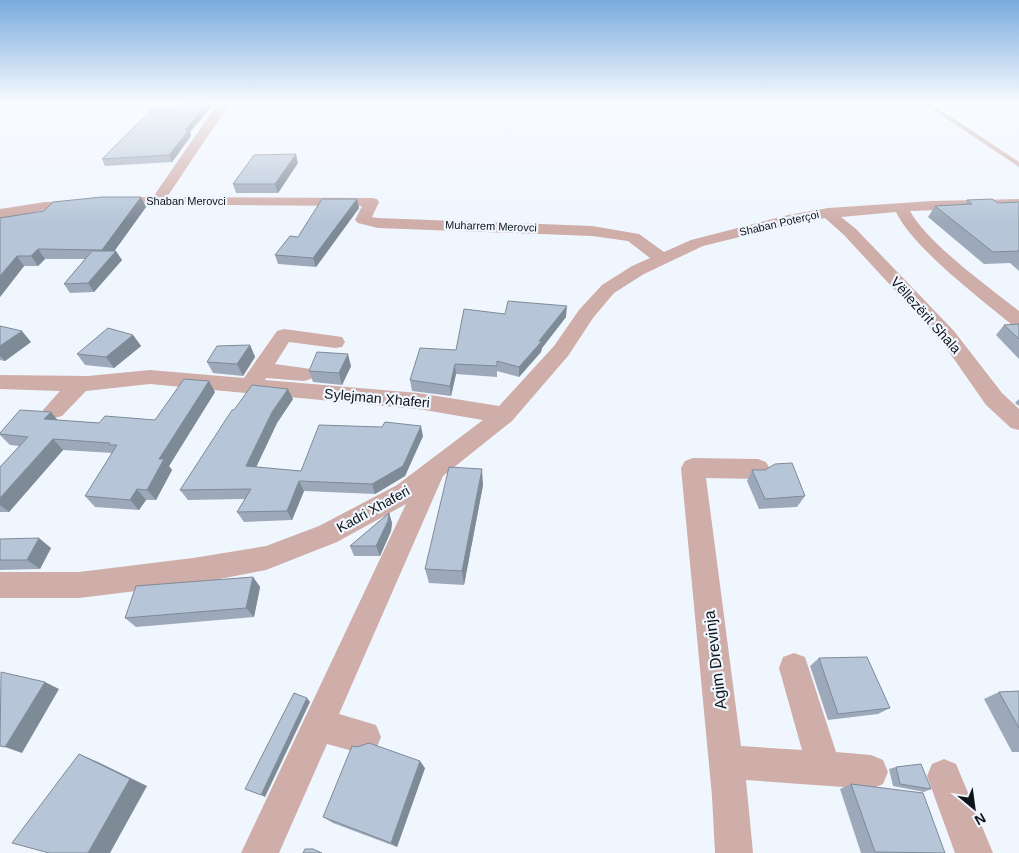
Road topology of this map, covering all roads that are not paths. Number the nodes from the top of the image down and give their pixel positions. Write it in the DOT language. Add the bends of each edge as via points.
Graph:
graph roads {
  1 [pos="197,143"];
  2 [pos="986,143"];
  3 [pos="1019,165"];
  4 [pos="344,200"];
  5 [pos="157,201"];
  6 [pos="1019,203"];
  7 [pos="901,208"];
  8 [pos="828,213"];
  9 [pos="0,214"];
  10 [pos="661,258"];
  11 [pos="1019,321"];
  12 [pos="335,342"];
  13 [pos="304,374"];
  14 [pos="255,379"];
  15 [pos="0,382"];
  16 [pos="80,383"];
  17 [pos="54,410"];
  18 [pos="504,415"];
  19 [pos="1019,422"];
  20 [pos="758,469"];
  21 [pos="433,471"];
  22 [pos="0,585"];
  23 [pos="794,668"];
  24 [pos="318,725"];
  25 [pos="364,738"];
  26 [pos="726,762"];
  27 [pos="824,769"];
  28 [pos="871,772"];
  29 [pos="944,776"];
  30 [pos="260,853"];
  31 [pos="734,853"];
  32 [pos="974,853"];
  1 -- 5 [label="street"];
  2 -- 3 [label="lane"];
  4 -- 5 [label="street, Shaban Merovci"];
  4 -- 10 [label="street, Muharrem Merovci" via="372,202 363,220 378,223 592,231 633,238"];
  5 -- 9 [label="street, Shaban Merovci" via="45,206"];
  6 -- 7 [label="street, Shaban Poterçoi"];
  7 -- 8 [label="street, Shaban Poterçoi"];
  7 -- 11 [label="street" via="902,215 932,246"];
  8 -- 10 [label="street, Shaban Poterçoi" via="697,243"];
  8 -- 19 [label="street, Vëllezërit Shala" via="947,335 994,399"];
  10 -- 18 [label="street, Kadri Xhaferi" via="608,289 561,351"];
  12 -- 14 [label="street" via="284,335"];
  13 -- 14 [label="street"];
  14 -- 16 [label="street, Sylejman Xhaferi" via="150,377"];
  14 -- 18 [label="street, Sylejman Xhaferi"];
  15 -- 16 [label="street, Sylejman Xhaferi"];
  16 -- 17 [label="street"];
  18 -- 21 [label="street, Kadri Xhaferi"];
  20 -- 26 [label="street, Agim Drevinja" via="693,468"];
  21 -- 22 [label="street, Kadri Xhaferi" via="406,492 328,534 266,558 79,585"];
  21 -- 24 [label="street"];
  23 -- 27 [label="street"];
  24 -- 25 [label="street"];
  24 -- 30 [label="street"];
  26 -- 27 [label="street"];
  26 -- 31 [label="street, Agim Drevinja"];
  27 -- 28 [label="street"];
  29 -- 32 [label="street"];
}
